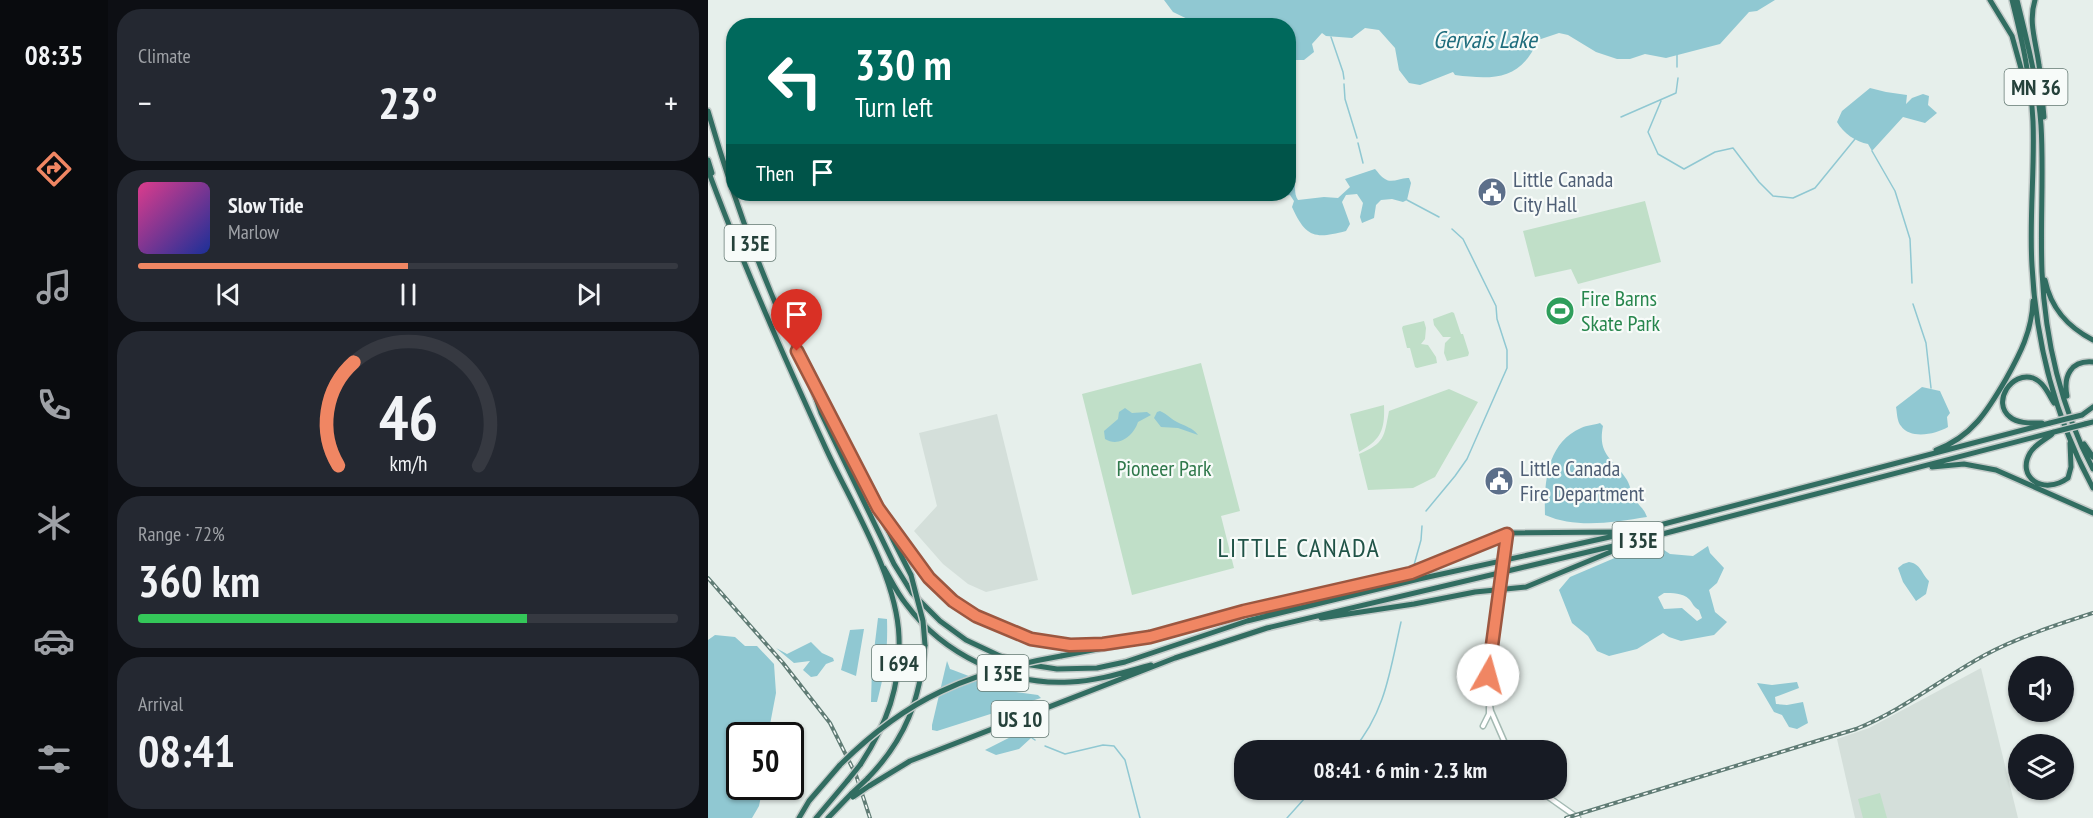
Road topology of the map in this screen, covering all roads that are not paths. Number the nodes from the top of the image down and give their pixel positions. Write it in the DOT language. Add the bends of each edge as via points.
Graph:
graph roads {
  1 [pos="1990,0"];
  2 [pos="2012,0"];
  3 [pos="2017,0"];
  4 [pos="2035,0"];
  5 [pos="708,111"];
  6 [pos="2033,121"];
  7 [pos="708,160"];
  8 [pos="708,170"];
  9 [pos="726,171"];
  10 [pos="2042,175"];
  11 [pos="735,201"];
  12 [pos="726,218"];
  13 [pos="2042,261"];
  14 [pos="2033,285"];
  15 [pos="2093,339"];
  16 [pos="2093,362"];
  17 [pos="806,370"];
  18 [pos="2093,407"];
  19 [pos="2060,412"];
  20 [pos="2069,412"];
  21 [pos="2093,412"];
  22 [pos="2083,415"];
  23 [pos="2050,423"];
  24 [pos="2089,423"];
  25 [pos="2054,433"];
  26 [pos="2078,437"];
  27 [pos="2069,439"];
  28 [pos="2093,457"];
  29 [pos="1913,459"];
  30 [pos="1924,467"];
  31 [pos="2093,469"];
  32 [pos="2093,488"];
  33 [pos="878,508"];
  34 [pos="2093,513"];
  35 [pos="1637,531"];
  36 [pos="1507,534"];
  37 [pos="1647,538"];
  38 [pos="877,556"];
  39 [pos="1499,591"];
  40 [pos="1358,594"];
  41 [pos="1310,618"];
  42 [pos="1204,623"];
  43 [pos="1150,637"];
  44 [pos="1174,658"];
  45 [pos="1488,700"];
  46 [pos="1482,726"];
  47 [pos="1504,740"];
  48 [pos="853,795"];
  49 [pos="1552,800"];
  50 [pos="830,816"];
  51 [pos="799,818"];
  52 [pos="816,818"];
  53 [pos="1578,818"];
  1 -- 6 [label="highway" via="2018,52"];
  2 -- 6 [label="highway, MN 36" via="2026,57"];
  3 -- 10 [label="highway, MN 36" via="2037,91"];
  4 -- 10 [label="highway" via="2031,20 2043,106"];
  5 -- 9 [label="highway, I 35E"];
  6 -- 14 [label="highway, MN 36"];
  7 -- 12 [label="highway, I 35E"];
  8 -- 12 [label="highway"];
  10 -- 13 [label="highway, MN 36"];
  11 -- 17 [label="highway, I 35E" via="752,249"];
  12 -- 38 [label="highway, I 35E"];
  13 -- 15 [label="highway" via="2049,296 2058,312 2071,326"];
  13 -- 20 [label="highway, MN 36" via="2050,340"];
  14 -- 19 [label="highway, MN 36" via="2043,348"];
  14 -- 29 [label="highway" via="2027,338 1987,412 1957,440"];
  16 -- 20 [label="highway" via="2077,364 2068,373 2065,383"];
  17 -- 33 [label="highway, I 694"];
  17 -- 40 [label="highway, I 35E" via="821,413 907,586 940,621 966,640 1000,656 1057,669 1097,668 1247,621"];
  18 -- 22 [label="highway"];
  19 -- 23 [label="highway" via="2044,386 2033,378 2019,378 2010,384 2003,404 2010,417 2027,423"];
  19 -- 27 [label="highway, MN 36"];
  20 -- 26 [label="highway, MN 36"];
  21 -- 22 [label="highway, I 35E"];
  22 -- 23 [label="highway, I 35E, bridge"];
  23 -- 29 [label="highway, I 35E"];
  24 -- 25 [label="highway, I 35E, bridge"];
  25 -- 27 [label="highway" via="2034,448 2028,460 2027,470 2041,485 2058,484 2068,478"];
  25 -- 30 [label="highway, I 35E"];
  26 -- 28 [label="highway"];
  26 -- 31 [label="highway, MN 36"];
  27 -- 32 [label="highway, MN 36"];
  29 -- 35 [label="highway, I 35E"];
  30 -- 34 [label="highway" via="1964,464 1996,470"];
  30 -- 37 [label="highway, I 35E"];
  33 -- 43 [label="highway" via="929,578 976,616 1031,639 1070,645"];
  33 -- 48 [label="highway, I 694, bridge" via="911,575 925,645 922,678 913,709 888,755"];
  35 -- 36 [label="highway"];
  35 -- 40 [label="highway, I 35E"];
  36 -- 39 [label="main road, bridge"];
  36 -- 42 [label="highway" via="1411,573"];
  37 -- 39 [label="highway" via="1538,583"];
  37 -- 41 [label="highway, I 35E"];
  38 -- 44 [label="highway, I 35E" via="905,604 926,627 947,645 982,665 1018,678 1056,683 1088,681"];
  38 -- 52 [label="highway, I 694, bridge" via="897,615 899,664 895,693 885,722 860,765"];
  39 -- 41 [label="highway"];
  39 -- 45 [label="main road"];
  40 -- 42 [label="highway, US 10"];
  41 -- 44 [label="highway, I 35E"];
  42 -- 43 [label="highway, US 10"];
  43 -- 51 [label="highway, US 10, bridge" via="991,671 931,696 886,723 840,765"];
  44 -- 48 [label="highway, US 10, bridge" via="910,761"];
  45 -- 46 [label="main road" via="1489,714"];
  45 -- 47 [label="main road"];
  48 -- 50 [label="highway, I 694"];
  49 -- 53 [label="main road"];
}
